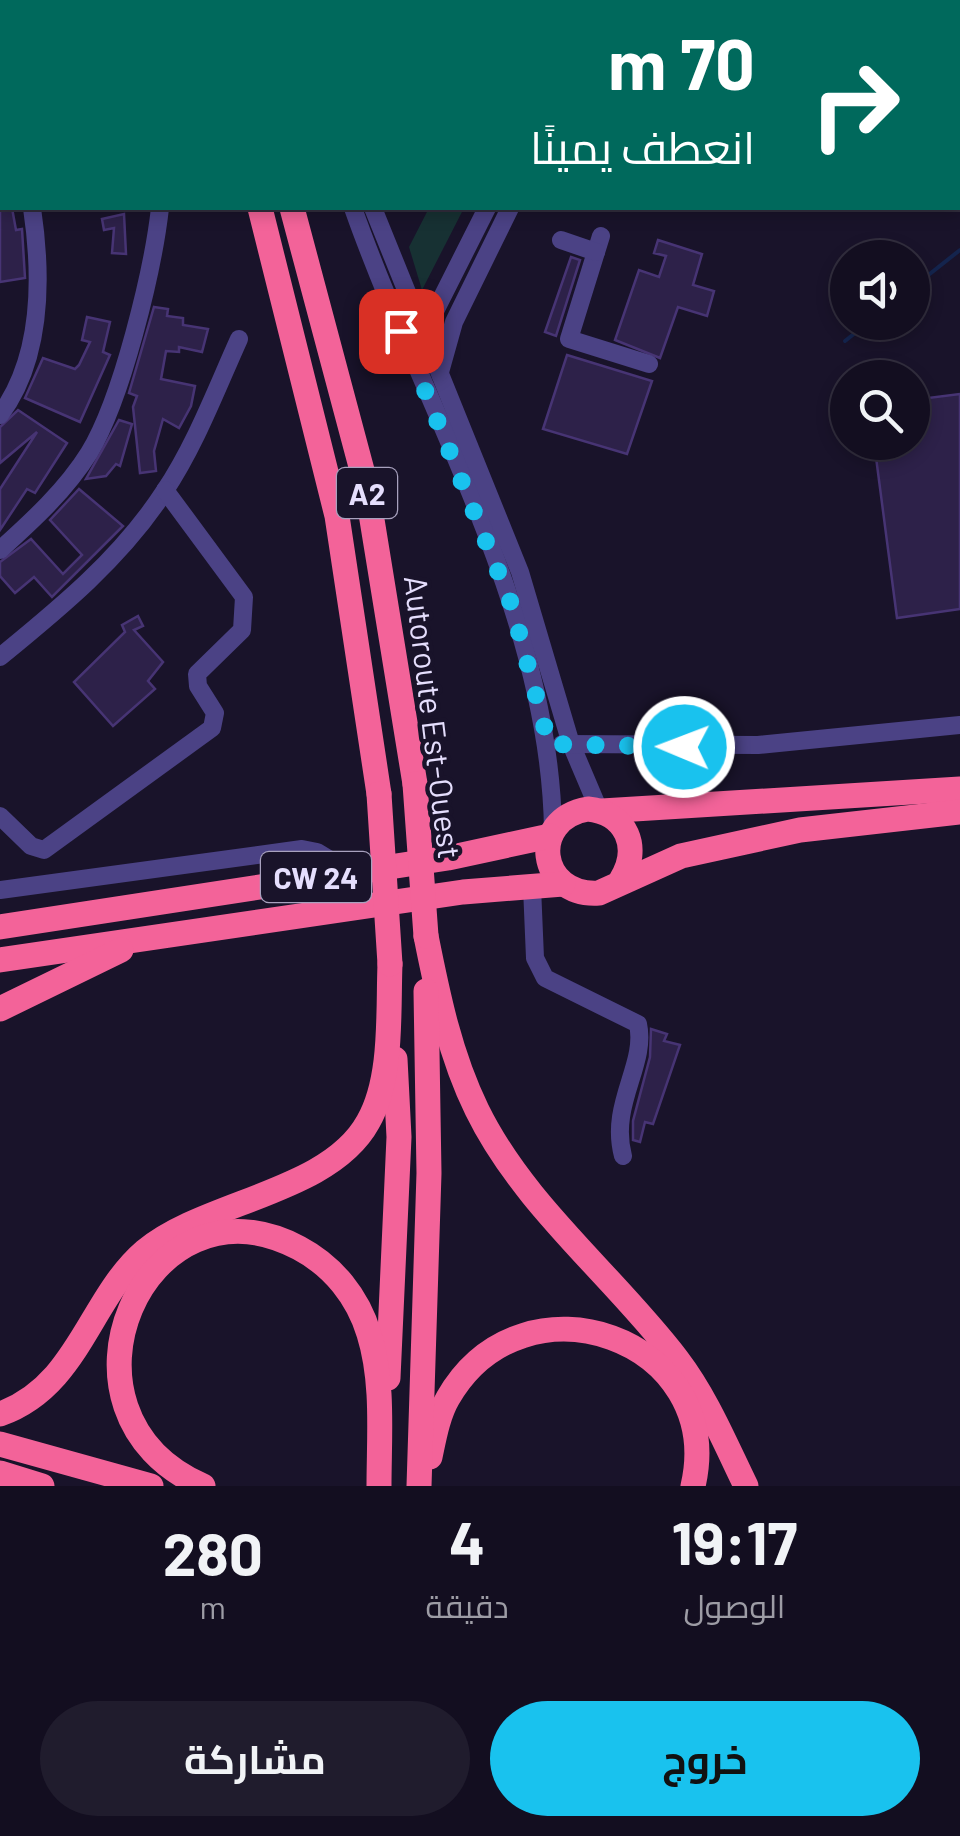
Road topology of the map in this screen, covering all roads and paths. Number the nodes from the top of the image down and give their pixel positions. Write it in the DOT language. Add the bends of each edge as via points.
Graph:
graph roads {
  1 [pos="32,210"];
  2 [pos="160,210"];
  3 [pos="260,210"];
  4 [pos="293,210"];
  5 [pos="486,210"];
  6 [pos="509,210"];
  7 [pos="369,217"];
  8 [pos="560,240"];
  9 [pos="425,334"];
  10 [pos="239,338"];
  11 [pos="410,356"];
  12 [pos="649,364"];
  13 [pos="441,370"];
  14 [pos="425,391"];
  15 [pos="0,415"];
  16 [pos="165,490"];
  17 [pos="0,550"];
  18 [pos="2,651"];
  19 [pos="960,725"];
  20 [pos="549,744"];
  21 [pos="571,744"];
  22 [pos="960,789"];
  23 [pos="600,810"];
  24 [pos="960,812"];
  25 [pos="0,816"];
  26 [pos="552,833"];
  27 [pos="350,872"];
  28 [pos="621,880"];
  29 [pos="562,884"];
  30 [pos="532,887"];
  31 [pos="0,890"];
  32 [pos="0,930"];
  33 [pos="192,930"];
  34 [pos="426,936"];
  35 [pos="0,960"];
  36 [pos="390,964"];
  37 [pos="0,1010"];
  38 [pos="624,1156"];
  39 [pos="0,1414"];
  40 [pos="0,1444"];
  41 [pos="0,1473"];
  42 [pos="42,1486"];
  43 [pos="151,1486"];
  44 [pos="203,1486"];
  45 [pos="380,1486"];
  46 [pos="420,1486"];
  47 [pos="693,1486"];
  48 [pos="746,1486"];
  1 -- 15 [label="street" via="40,272 36,316 24,365"];
  2 -- 17 [label="street" via="144,295 90,451 43,511"];
  3 -- 36 [label="highway, Autoroute Est-Ouest / A2, bridge" via="337,516 380,794"];
  4 -- 34 [label="highway, Autoroute Est-Ouest / A2, bridge" via="366,489 414,784"];
  5 -- 9 [label="street"];
  6 -- 13 [label="street" via="454,322"];
  7 -- 9 [label="street"];
  7 -- 11 [label="street"];
  8 -- 12 [label="street" via="598,244 568,339"];
  9 -- 11 [label="street"];
  9 -- 13 [label="street"];
  10 -- 16 [label="street"];
  11 -- 14 [label="street"];
  13 -- 14 [label="street"];
  13 -- 21 [label="street" via="530,597"];
  14 -- 20 [label="street" via="512,606"];
  16 -- 18 [label="street" via="127,542 67,602"];
  16 -- 25 [label="street" via="244,597 242,630 197,674 216,713 212,728 44,850"];
  19 -- 21 [label="street" via="739,746"];
  20 -- 21 [label="street"];
  20 -- 26 [label="street"];
  21 -- 23 [label="street"];
  22 -- 23 [label="highway"];
  23 -- 26 [label="highway" via="568,815"];
  23 -- 28 [label="highway" via="630,840 632,854"];
  24 -- 28 [label="highway" via="800,830 681,856"];
  26 -- 27 [label="highway, CW 24"];
  26 -- 29 [label="highway" via="548,862"];
  27 -- 31 [label="street" via="302,849"];
  27 -- 32 [label="highway, CW 24"];
  28 -- 29 [label="highway" via="600,893"];
  29 -- 30 [label="highway, CW 24"];
  30 -- 33 [label="highway, CW 24"];
  30 -- 38 [label="street" via="535,958 545,978 638,1024 640,1040 618,1125"];
  33 -- 35 [label="highway, CW 24"];
  33 -- 37 [label="highway" via="108,954"];
  34 -- 46 [label="highway, Autoroute Est-Ouest / A2" via="429,1173"];
  34 -- 48 [label="highway" via="452,1050 478,1112 533,1193 677,1358"];
  36 -- 39 [label="highway" via="384,1058 368,1124 322,1166 180,1229 144,1252 56,1375 33,1398"];
  36 -- 45 [label="highway, Autoroute Est-Ouest / A2" via="398,1137"];
  40 -- 43 [label="highway"];
  41 -- 42 [label="highway"];
  44 -- 45 [label="highway" via="144,1440 126,1410 116,1354 131,1304 163,1260 237,1234 265,1235 316,1257 355,1301 376,1366"];
  46 -- 47 [label="highway" via="445,1403 473,1364 529,1332 574,1327 626,1343 666,1376 694,1431"];
}
